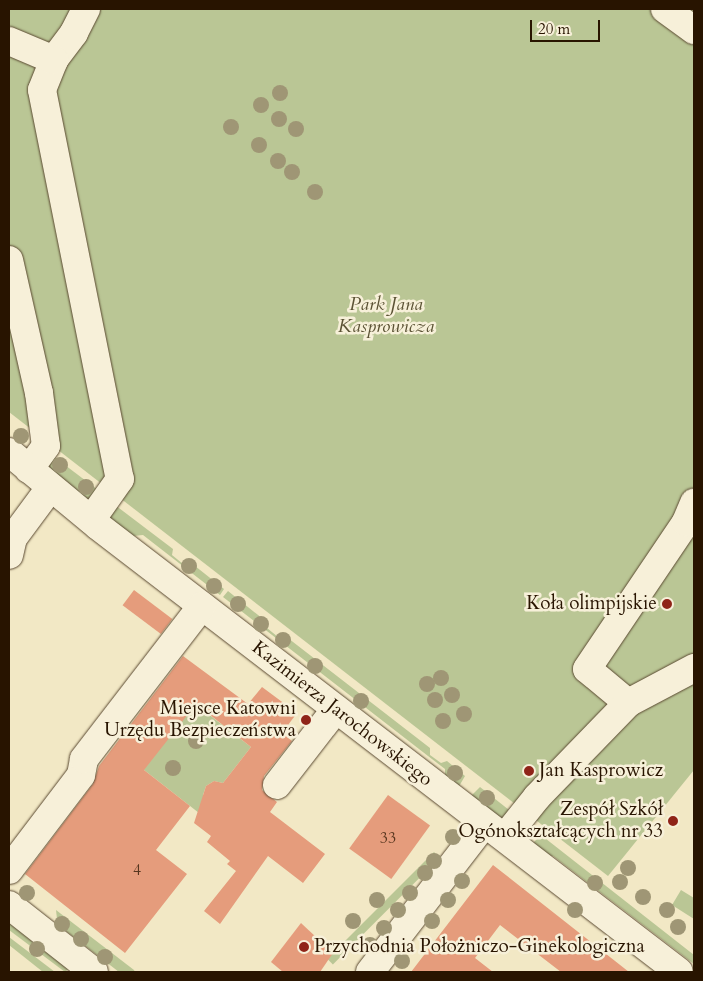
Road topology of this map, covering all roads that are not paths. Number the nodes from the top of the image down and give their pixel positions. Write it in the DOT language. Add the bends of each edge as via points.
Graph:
graph roads {
  1 [pos="86,9"];
  2 [pos="679,19"];
  3 [pos="9,41"];
  4 [pos="694,42"];
  5 [pos="54,60"];
  6 [pos="9,260"];
  7 [pos="9,452"];
  8 [pos="30,469"];
  9 [pos="50,488"];
  10 [pos="694,503"];
  11 [pos="91,520"];
  12 [pos="10,545"];
  13 [pos="202,606"];
  14 [pos="694,668"];
  15 [pos="628,702"];
  16 [pos="336,710"];
  17 [pos="278,785"];
  18 [pos="495,831"];
  19 [pos="9,870"];
  20 [pos="9,905"];
  21 [pos="82,969"];
  22 [pos="370,972"];
  23 [pos="679,972"];
  1 -- 5 [label="street" via="74,34"];
  2 -- 4 [label="street"];
  3 -- 5 [label="street"];
  5 -- 11 [label="street" via="42,90 120,479"];
  6 -- 8 [label="street" via="39,393 46,446"];
  7 -- 8 [label="street, Kazimierza Jarochowskiego"];
  8 -- 9 [label="street, Kazimierza Jarochowskiego"];
  9 -- 11 [label="street, Kazimierza Jarochowskiego"];
  9 -- 12 [label="street"];
  10 -- 15 [label="street" via="686,522 587,669"];
  11 -- 13 [label="street, Kazimierza Jarochowskiego"];
  13 -- 16 [label="street, Kazimierza Jarochowskiego"];
  13 -- 19 [label="street" via="84,760 81,776"];
  14 -- 15 [label="street"];
  15 -- 18 [label="street" via="537,797"];
  16 -- 17 [label="street"];
  16 -- 18 [label="street, Kazimierza Jarochowskiego"];
  18 -- 22 [label="street"];
  18 -- 23 [label="street, Kazimierza Jarochowskiego"];
  20 -- 21 [label="street"];
}
